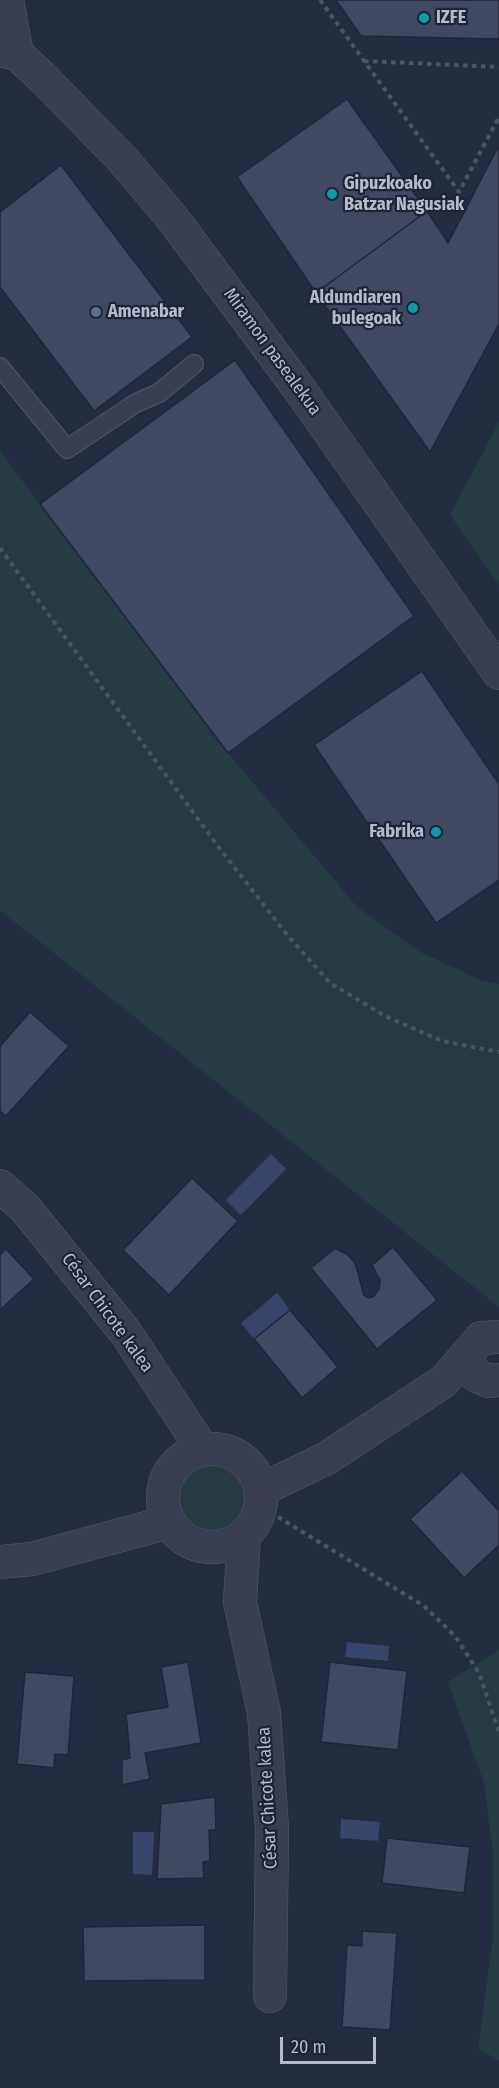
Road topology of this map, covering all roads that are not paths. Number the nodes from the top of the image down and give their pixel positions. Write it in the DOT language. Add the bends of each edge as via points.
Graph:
graph roads {
  1 [pos="7,0"];
  2 [pos="9,52"];
  3 [pos="194,364"];
  4 [pos="0,367"];
  5 [pos="499,673"];
  6 [pos="0,1185"];
  7 [pos="499,1337"];
  8 [pos="472,1373"];
  9 [pos="203,1450"];
  10 [pos="261,1498"];
  11 [pos="169,1522"];
  12 [pos="244,1536"];
  13 [pos="202,1547"];
  14 [pos="0,1562"];
  15 [pos="240,1602"];
  16 [pos="270,1996"];
  1 -- 2 [label="street, Miramon pasealekua"];
  2 -- 5 [label="street, Miramon pasealekua" via="124,161 212,268"];
  3 -- 4 [label="lane" via="159,393 136,403 67,448"];
  6 -- 9 [label="street, César Chicote kalea" via="25,1208 105,1305"];
  7 -- 8 [label="street" via="475,1342"];
  8 -- 10 [label="street"];
  9 -- 10 [label="street" via="220,1449 250,1466"];
  9 -- 11 [label="street" via="187,1456 170,1472 164,1497"];
  10 -- 12 [label="street" via="255,1523"];
  11 -- 13 [label="street" via="187,1541"];
  11 -- 14 [label="street" via="32,1559"];
  12 -- 13 [label="street" via="220,1547"];
  12 -- 15 [label="street, César Chicote kalea"];
  13 -- 15 [label="street, César Chicote kalea"];
  15 -- 16 [label="street, César Chicote kalea" via="265,1724 272,1829"];
}
